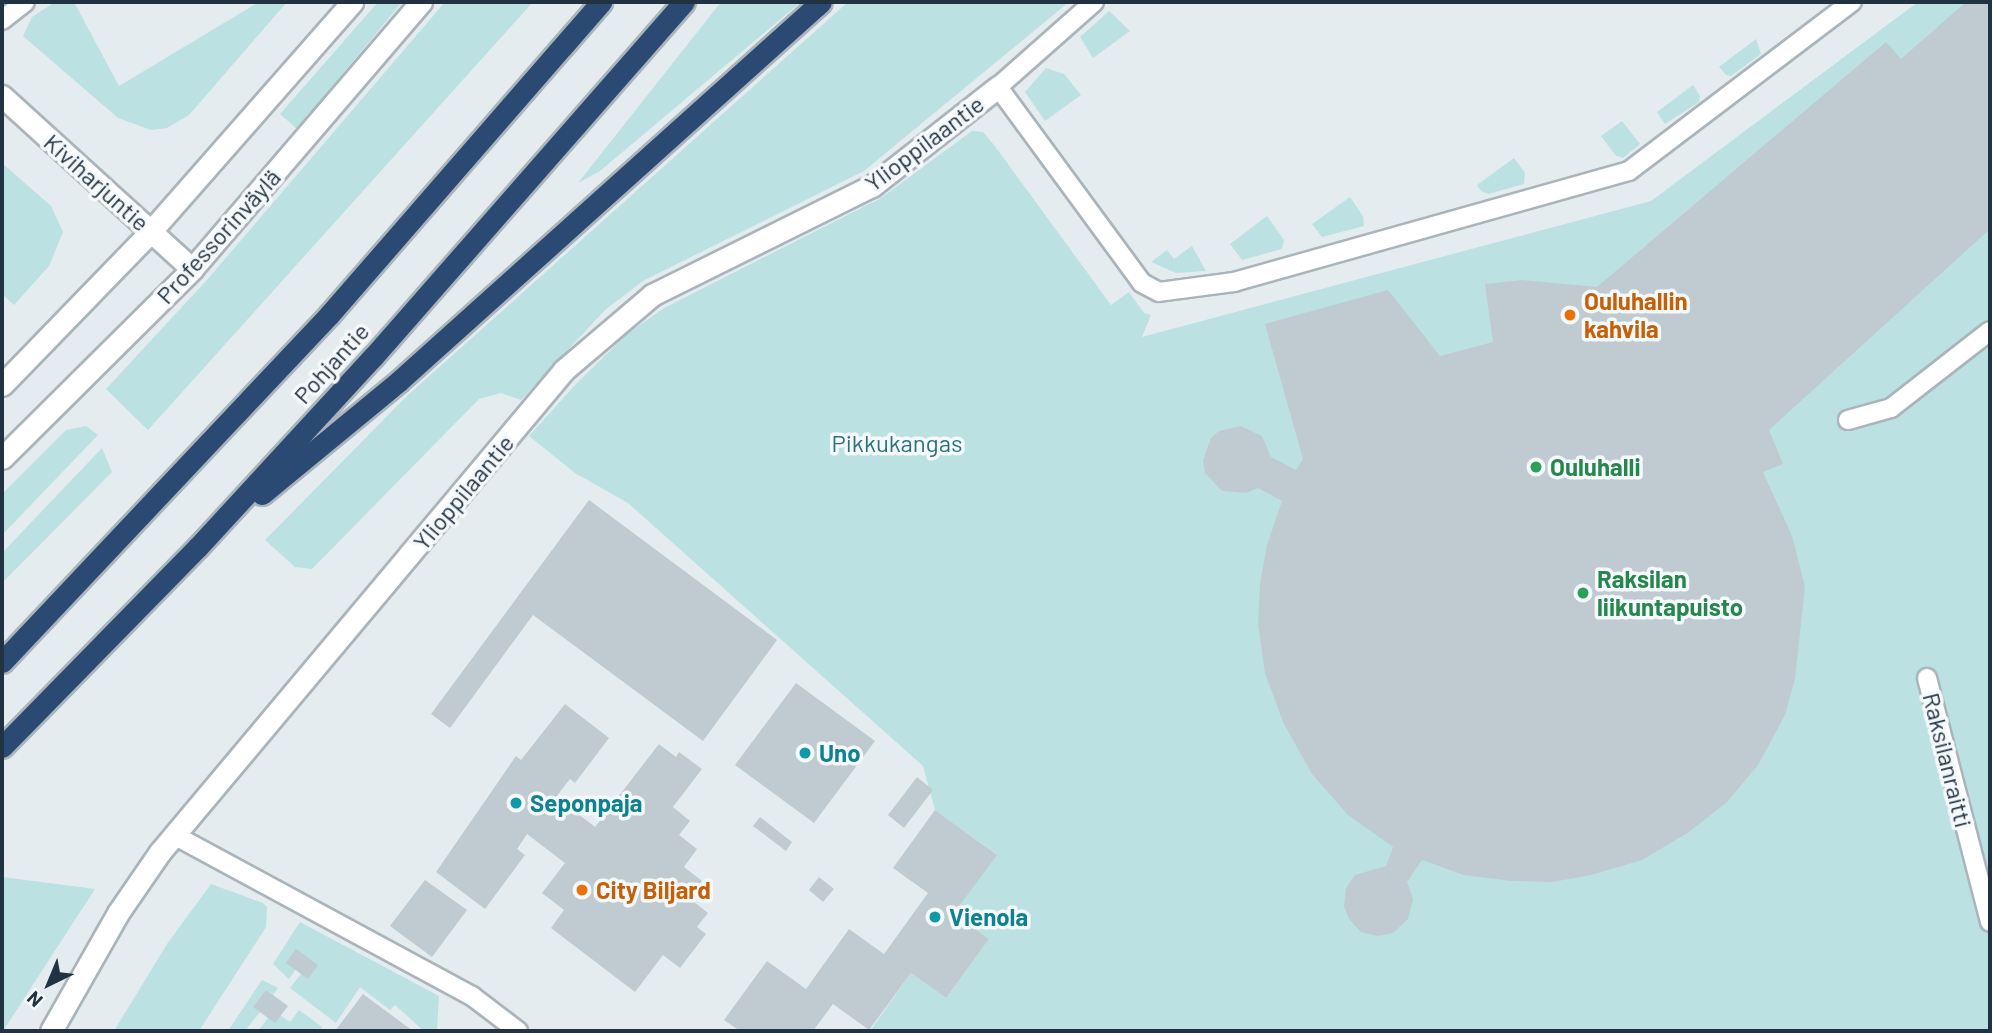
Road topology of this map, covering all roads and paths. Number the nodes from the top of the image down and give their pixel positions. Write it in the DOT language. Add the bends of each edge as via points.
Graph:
graph roads {
  1 [pos="25,2"];
  2 [pos="352,2"];
  3 [pos="421,2"];
  4 [pos="601,2"];
  5 [pos="684,2"];
  6 [pos="821,2"];
  7 [pos="1094,2"];
  8 [pos="1852,2"];
  9 [pos="2,20"];
  10 [pos="998,87"];
  11 [pos="2,96"];
  12 [pos="151,231"];
  13 [pos="192,268"];
  14 [pos="1990,331"];
  15 [pos="2,386"];
  16 [pos="1848,420"];
  17 [pos="2,458"];
  18 [pos="198,547"];
  19 [pos="2,662"];
  20 [pos="1927,678"];
  21 [pos="2,747"];
  22 [pos="174,835"];
  23 [pos="1990,922"];
  24 [pos="51,1031"];
  25 [pos="518,1031"];
  1 -- 9 [label="lane"];
  2 -- 12 [label="street"];
  3 -- 13 [label="street, Professorinväylä"];
  4 -- 19 [label="highway, Pohjantie" via="328,315"];
  5 -- 18 [label="highway, Pohjantie" via="373,357"];
  6 -- 18 [label="highway" via="399,381"];
  7 -- 10 [label="lane"];
  8 -- 10 [label="lane" via="1629,171 1234,282 1176,292 1159,292 1142,283"];
  10 -- 22 [label="street, Ylioppilaantie" via="872,186 695,271 616,322 564,370"];
  11 -- 12 [label="street, Kiviharjuntie"];
  12 -- 13 [label="street, Kiviharjuntie"];
  12 -- 15 [label="street"];
  13 -- 17 [label="street, Professorinväylä"];
  14 -- 16 [label="lane" via="1891,408"];
  18 -- 21 [label="highway, Pohjantie"];
  20 -- 23 [label="lane, Raksilanraitti"];
  22 -- 24 [label="street, Ylioppilaantie" via="118,913"];
  22 -- 25 [label="lane" via="472,996"];
}
